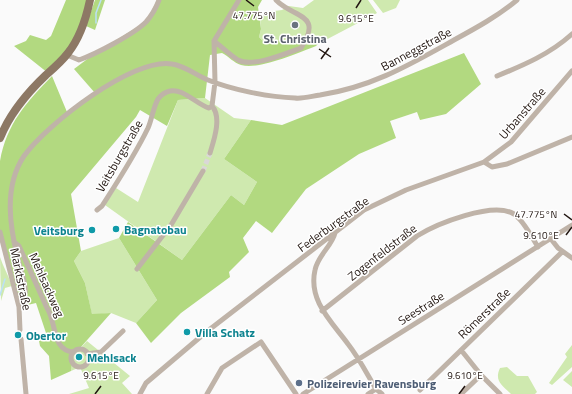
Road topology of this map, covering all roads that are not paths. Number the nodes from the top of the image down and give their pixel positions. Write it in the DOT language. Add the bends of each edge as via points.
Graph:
graph roads {
  1 [pos="90,0"];
  2 [pos="158,0"];
  3 [pos="239,0"];
  4 [pos="276,0"];
  5 [pos="517,0"];
  6 [pos="572,34"];
  7 [pos="214,41"];
  8 [pos="67,55"];
  9 [pos="572,71"];
  10 [pos="497,76"];
  11 [pos="215,82"];
  12 [pos="212,106"];
  13 [pos="572,137"];
  14 [pos="0,138"];
  15 [pos="210,153"];
  16 [pos="484,162"];
  17 [pos="203,171"];
  18 [pos="97,210"];
  19 [pos="572,226"];
  20 [pos="0,232"];
  21 [pos="335,232"];
  22 [pos="551,239"];
  23 [pos="14,242"];
  24 [pos="538,247"];
  25 [pos="562,252"];
  26 [pos="572,258"];
  27 [pos="137,269"];
  28 [pos="19,307"];
  29 [pos="322,311"];
  30 [pos="20,330"];
  31 [pos="123,331"];
  32 [pos="21,339"];
  33 [pos="460,350"];
  34 [pos="74,352"];
  35 [pos="87,354"];
  36 [pos="359,359"];
  37 [pos="481,375"];
  38 [pos="376,389"];
  39 [pos="420,390"];
  40 [pos="26,394"];
  41 [pos="140,394"];
  42 [pos="208,394"];
  43 [pos="296,394"];
  44 [pos="303,394"];
  45 [pos="368,394"];
  46 [pos="382,394"];
  47 [pos="461,394"];
  48 [pos="500,394"];
  1 -- 8 [label="main road" via="80,35"];
  2 -- 8 [label="street" via="147,21 135,31 79,60"];
  3 -- 7 [label="street"];
  4 -- 7 [label="street" via="307,20 308,34 301,48 273,58 254,62 240,61"];
  5 -- 11 [label="street, Banneggstraße" via="505,11 388,76 337,92 297,99"];
  6 -- 10 [label="street" via="537,59"];
  7 -- 11 [label="street"];
  8 -- 14 [label="main road" via="30,91 12,115"];
  9 -- 16 [label="street, Urbanstraße" via="511,142"];
  11 -- 12 [label="street"];
  11 -- 23 [label="street" via="171,64 156,64 95,93 67,113 25,155 16,172 10,219"];
  12 -- 15 [label="street" via="217,118"];
  12 -- 18 [label="street, Veitsburgstraße" via="209,108 200,105 179,91 171,90 162,94 148,128 105,201"];
  13 -- 16 [label="street, Federburgstraße" via="507,164 492,167"];
  16 -- 21 [label="street, Federburgstraße" via="384,200 364,210"];
  17 -- 27 [label="street" via="171,225"];
  19 -- 22 [label="street, Seestraße"];
  20 -- 28 [label="street, Marktstraße"];
  21 -- 29 [label="street" via="334,239 317,261 314,274 316,295"];
  21 -- 41 [label="street, Federburgstraße" via="205,333 146,383"];
  22 -- 24 [label="street, Seestraße"];
  22 -- 25 [label="street"];
  23 -- 28 [label="street" via="25,294"];
  23 -- 34 [label="street, Mehlsackweg" via="19,246 52,314 58,343 63,350"];
  24 -- 29 [label="street, Zogenfeldstraße" via="520,219 513,214 497,210 487,211 431,228 417,236"];
  24 -- 36 [label="street, Seestraße"];
  25 -- 26 [label="street"];
  25 -- 33 [label="street, Römerstraße"];
  28 -- 30 [label="street, Marktstraße"];
  29 -- 36 [label="street"];
  31 -- 35 [label="street, Mehlsackweg" via="101,352"];
  32 -- 40 [label="street"];
  33 -- 37 [label="street"];
  33 -- 39 [label="street, Römerstraße"];
  34 -- 35 [label="street, Mehlsackweg" via="81,350"];
  34 -- 35 [label="street" via="71,357 72,363 80,367 88,363"];
  36 -- 38 [label="street"];
  36 -- 44 [label="street, Seestraße"];
  37 -- 47 [label="street"];
  37 -- 48 [label="street"];
  38 -- 45 [label="street"];
  38 -- 46 [label="street"];
  42 -- 43 [label="street" via="222,368 261,342"];
}
